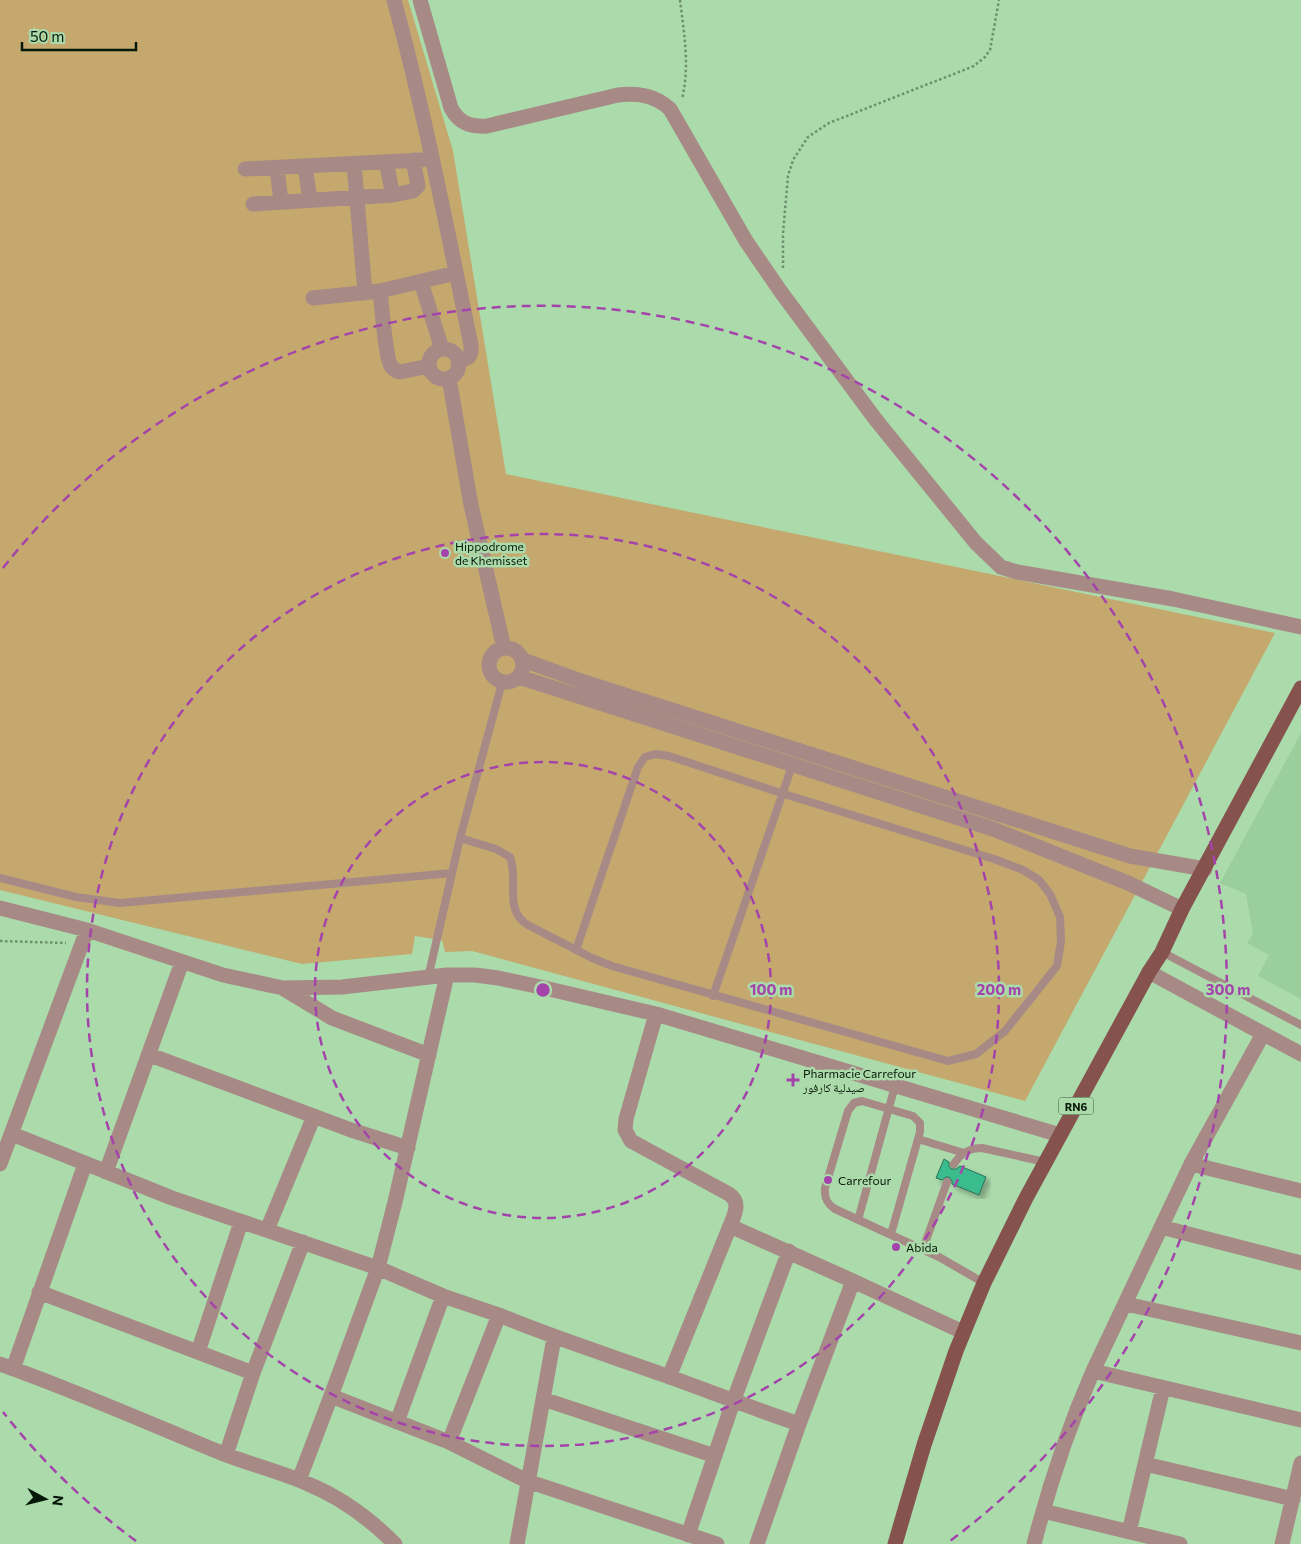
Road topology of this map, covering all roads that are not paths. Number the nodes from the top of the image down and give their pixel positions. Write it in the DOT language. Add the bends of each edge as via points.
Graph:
graph roads {
  1 [pos="394,0"];
  2 [pos="420,0"];
  3 [pos="434,159"];
  4 [pos="413,160"];
  5 [pos="386,162"];
  6 [pos="354,164"];
  7 [pos="305,166"];
  8 [pos="277,168"];
  9 [pos="245,169"];
  10 [pos="393,195"];
  11 [pos="357,197"];
  12 [pos="310,200"];
  13 [pos="281,202"];
  14 [pos="253,204"];
  15 [pos="456,273"];
  16 [pos="421,282"];
  17 [pos="373,292"];
  18 [pos="313,298"];
  19 [pos="442,349"];
  20 [pos="458,362"];
  21 [pos="429,366"];
  22 [pos="448,378"];
  23 [pos="1301,627"];
  24 [pos="504,648"];
  25 [pos="523,660"];
  26 [pos="519,677"];
  27 [pos="502,682"];
  28 [pos="1301,688"];
  29 [pos="798,750"];
  30 [pos="792,766"];
  31 [pos="781,794"];
  32 [pos="460,838"];
  33 [pos="1205,869"];
  34 [pos="452,873"];
  35 [pos="0,878"];
  36 [pos="0,908"];
  37 [pos="1182,909"];
  38 [pos="84,937"];
  39 [pos="576,950"];
  40 [pos="1162,952"];
  41 [pos="182,962"];
  42 [pos="1149,972"];
  43 [pos="447,976"];
  44 [pos="428,978"];
  45 [pos="283,988"];
  46 [pos="713,996"];
  47 [pos="656,1014"];
  48 [pos="1301,1025"];
  49 [pos="1263,1034"];
  50 [pos="429,1054"];
  51 [pos="1301,1054"];
  52 [pos="150,1055"];
  53 [pos="895,1086"];
  54 [pos="889,1108"];
  55 [pos="314,1116"];
  56 [pos="12,1134"];
  57 [pos="1060,1135"];
  58 [pos="918,1139"];
  59 [pos="408,1148"];
  60 [pos="964,1153"];
  61 [pos="1045,1162"];
  62 [pos="0,1164"];
  63 [pos="85,1164"];
  64 [pos="954,1164"];
  65 [pos="1191,1164"];
  66 [pos="106,1172"];
  67 [pos="947,1182"];
  68 [pos="1301,1191"];
  69 [pos="858,1220"];
  70 [pos="242,1222"];
  71 [pos="730,1226"];
  72 [pos="1161,1227"];
  73 [pos="267,1230"];
  74 [pos="891,1234"];
  75 [pos="303,1242"];
  76 [pos="923,1249"];
  77 [pos="788,1252"];
  78 [pos="1301,1263"];
  79 [pos="378,1268"];
  80 [pos="853,1281"];
  81 [pos="984,1283"];
  82 [pos="39,1292"];
  83 [pos="443,1296"];
  84 [pos="1126,1304"];
  85 [pos="499,1316"];
  86 [pos="963,1332"];
  87 [pos="554,1338"];
  88 [pos="1301,1343"];
  89 [pos="198,1352"];
  90 [pos="6,1366"];
  91 [pos="1093,1371"];
  92 [pos="254,1373"];
  93 [pos="669,1377"];
  94 [pos="1163,1388"];
  95 [pos="331,1396"];
  96 [pos="542,1398"];
  97 [pos="733,1402"];
  98 [pos="1301,1420"];
  99 [pos="397,1422"];
  100 [pos="799,1424"];
  101 [pos="450,1442"];
  102 [pos="226,1455"];
  103 [pos="715,1456"];
  104 [pos="1301,1463"];
  105 [pos="1145,1464"];
  106 [pos="299,1480"];
  107 [pos="527,1481"];
  108 [pos="1293,1499"];
  109 [pos="1043,1511"];
  110 [pos="1129,1532"];
  111 [pos="688,1534"];
  112 [pos="396,1544"];
  113 [pos="517,1544"];
  114 [pos="717,1544"];
  115 [pos="757,1544"];
  116 [pos="894,1544"];
  117 [pos="1034,1544"];
  118 [pos="1180,1544"];
  119 [pos="1282,1544"];
  1 -- 3 [label="street"];
  2 -- 23 [label="street" via="451,108 464,124 487,126 618,95 635,94 662,101 670,109 746,241 781,292 895,446 976,543 1001,566 1017,572 1173,599"];
  3 -- 4 [label="street"];
  3 -- 15 [label="street"];
  4 -- 5 [label="street"];
  4 -- 10 [label="street" via="418,187"];
  5 -- 6 [label="street"];
  5 -- 10 [label="street"];
  6 -- 7 [label="street"];
  6 -- 11 [label="street"];
  7 -- 8 [label="street"];
  7 -- 12 [label="street"];
  8 -- 9 [label="street"];
  8 -- 13 [label="street"];
  10 -- 11 [label="street"];
  11 -- 12 [label="street"];
  11 -- 17 [label="street"];
  12 -- 13 [label="street"];
  13 -- 14 [label="street"];
  15 -- 16 [label="street"];
  15 -- 20 [label="street" via="471,352 469,357"];
  16 -- 17 [label="street"];
  16 -- 19 [label="street"];
  17 -- 18 [label="street"];
  17 -- 21 [label="street" via="392,368 400,372"];
  19 -- 20 [label="street" via="453,352"];
  19 -- 21 [label="street" via="431,357"];
  20 -- 22 [label="street" via="456,372"];
  21 -- 22 [label="street" via="438,378"];
  22 -- 24 [label="street" via="471,505"];
  24 -- 25 [label="street" via="516,651"];
  24 -- 27 [label="street" via="492,655 488,664 490,674"];
  25 -- 26 [label="street"];
  25 -- 29 [label="street"];
  26 -- 27 [label="street" via="511,682"];
  26 -- 30 [label="street"];
  27 -- 32 [label="lane"];
  28 -- 33 [label="main road, RN6"];
  29 -- 30 [label="lane"];
  29 -- 33 [label="street" via="1130,856"];
  30 -- 31 [label="lane"];
  30 -- 37 [label="street" via="993,829 1128,883"];
  31 -- 39 [label="lane" via="669,756 654,754 644,757"];
  31 -- 46 [label="lane"];
  31 -- 46 [label="lane" via="1023,870 1039,880 1050,894 1060,917 1057,966 1005,1031 976,1054 948,1062"];
  32 -- 34 [label="lane"];
  32 -- 39 [label="lane" via="496,849 510,857 514,908 519,918"];
  33 -- 37 [label="main road, RN6"];
  34 -- 35 [label="lane" via="120,903 76,897"];
  34 -- 44 [label="lane"];
  36 -- 38 [label="street"];
  37 -- 40 [label="main road, RN6"];
  38 -- 41 [label="street"];
  38 -- 56 [label="street"];
  39 -- 46 [label="lane" via="612,966"];
  40 -- 42 [label="main road, RN6"];
  40 -- 48 [label="lane"];
  41 -- 45 [label="street"];
  41 -- 52 [label="street"];
  42 -- 49 [label="street"];
  42 -- 57 [label="main road, RN6"];
  43 -- 44 [label="street"];
  43 -- 47 [label="street" via="498,978"];
  43 -- 50 [label="street"];
  44 -- 45 [label="street" via="342,987"];
  45 -- 50 [label="street" via="332,1018"];
  47 -- 53 [label="street"];
  47 -- 71 [label="street" via="625,1130 631,1141 734,1197 737,1203"];
  49 -- 51 [label="street"];
  49 -- 65 [label="street"];
  50 -- 59 [label="street"];
  52 -- 55 [label="street"];
  52 -- 66 [label="street"];
  53 -- 54 [label="lane"];
  53 -- 57 [label="street"];
  54 -- 58 [label="lane" via="917,1119 921,1128"];
  54 -- 69 [label="lane"];
  54 -- 69 [label="lane" via="862,1101 850,1106 825,1188 825,1198 831,1207"];
  55 -- 59 [label="street"];
  55 -- 73 [label="street"];
  56 -- 62 [label="street"];
  56 -- 63 [label="street"];
  57 -- 61 [label="main road, RN6"];
  58 -- 60 [label="lane"];
  58 -- 74 [label="lane"];
  59 -- 79 [label="street"];
  60 -- 61 [label="lane" via="982,1148"];
  60 -- 64 [label="lane"];
  61 -- 81 [label="main road, RN6"];
  63 -- 66 [label="street"];
  63 -- 82 [label="street"];
  65 -- 68 [label="street"];
  65 -- 72 [label="street"];
  66 -- 70 [label="street"];
  67 -- 76 [label="lane"];
  69 -- 74 [label="lane"];
  70 -- 73 [label="street"];
  70 -- 89 [label="street"];
  71 -- 77 [label="street"];
  71 -- 93 [label="street"];
  72 -- 78 [label="street"];
  72 -- 84 [label="street"];
  73 -- 75 [label="street"];
  74 -- 76 [label="lane"];
  75 -- 79 [label="street"];
  75 -- 92 [label="street"];
  76 -- 81 [label="lane"];
  77 -- 80 [label="street"];
  77 -- 97 [label="street"];
  79 -- 83 [label="street"];
  79 -- 95 [label="street"];
  80 -- 86 [label="street"];
  80 -- 100 [label="street"];
  81 -- 86 [label="main road, RN6"];
  82 -- 89 [label="street"];
  82 -- 90 [label="street"];
  83 -- 85 [label="street"];
  83 -- 99 [label="street"];
  84 -- 88 [label="street"];
  84 -- 91 [label="street"];
  85 -- 87 [label="street"];
  85 -- 101 [label="street"];
  86 -- 116 [label="main road, RN6"];
  87 -- 93 [label="street"];
  87 -- 96 [label="street"];
  89 -- 92 [label="street"];
  90 -- 102 [label="street"];
  91 -- 94 [label="street"];
  91 -- 109 [label="street"];
  92 -- 102 [label="street"];
  93 -- 97 [label="street"];
  94 -- 98 [label="street"];
  94 -- 105 [label="street"];
  95 -- 99 [label="street"];
  95 -- 106 [label="street"];
  96 -- 103 [label="street"];
  96 -- 107 [label="street"];
  97 -- 100 [label="street"];
  97 -- 103 [label="street"];
  99 -- 101 [label="street"];
  100 -- 115 [label="street"];
  101 -- 107 [label="street"];
  102 -- 106 [label="street"];
  103 -- 111 [label="street"];
  104 -- 108 [label="street"];
  105 -- 108 [label="street"];
  105 -- 110 [label="street"];
  106 -- 112 [label="street" via="325,1491"];
  107 -- 111 [label="street"];
  107 -- 113 [label="street"];
  108 -- 119 [label="street"];
  109 -- 110 [label="street"];
  109 -- 117 [label="street"];
  110 -- 118 [label="street"];
  111 -- 114 [label="street"];
}
